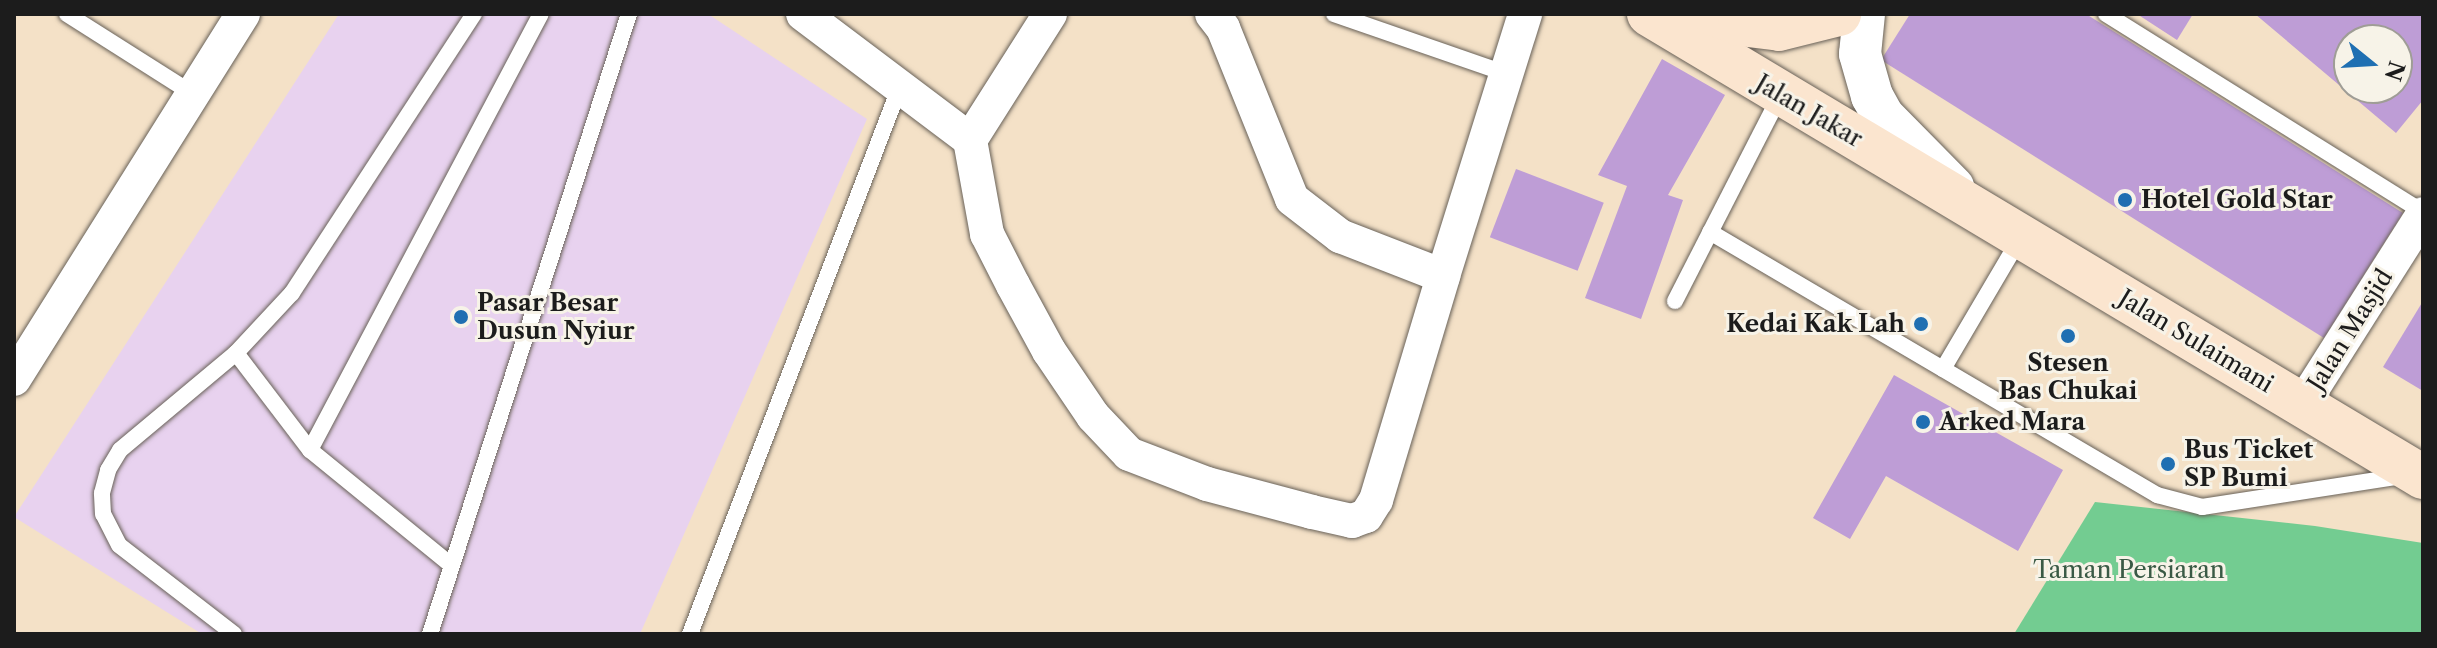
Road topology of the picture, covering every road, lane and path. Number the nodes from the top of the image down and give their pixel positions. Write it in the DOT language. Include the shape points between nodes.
graph roads {
  1 [pos="67,14"];
  2 [pos="243,14"];
  3 [pos="474,14"];
  4 [pos="541,14"];
  5 [pos="803,14"];
  6 [pos="1050,14"];
  7 [pos="1212,14"];
  8 [pos="1334,14"];
  9 [pos="1525,14"];
  10 [pos="1649,14"];
  11 [pos="1714,14"];
  12 [pos="1839,14"];
  13 [pos="1864,14"];
  14 [pos="2106,14"];
  15 [pos="625,15"];
  16 [pos="1507,74"];
  17 [pos="899,89"];
  18 [pos="193,94"];
  19 [pos="1781,95"];
  20 [pos="970,140"];
  21 [pos="1971,204"];
  22 [pos="2423,213"];
  23 [pos="1710,232"];
  24 [pos="2022,235"];
  25 [pos="1443,276"];
  26 [pos="1675,301"];
  27 [pos="236,353"];
  28 [pos="1943,369"];
  29 [pos="14,379"];
  30 [pos="2302,405"];
  31 [pos="310,450"];
  32 [pos="2419,475"];
  33 [pos="450,564"];
  34 [pos="234,634"];
  35 [pos="430,634"];
  36 [pos="690,634"];
  1 -- 18 [label="lane"];
  2 -- 18 [label="street"];
  3 -- 27 [label="lane" via="292,293"];
  4 -- 31 [label="lane"];
  5 -- 17 [label="street"];
  6 -- 20 [label="street"];
  7 -- 25 [label="street" via="1223,28 1292,199 1340,236"];
  8 -- 16 [label="lane"];
  9 -- 16 [label="street"];
  10 -- 19 [label="main road, Jalan Jakar"];
  11 -- 12 [label="main road" via="1779,29"];
  13 -- 21 [label="street" via="1860,54 1883,116"];
  14 -- 22 [label="lane"];
  15 -- 33 [label="lane"];
  16 -- 25 [label="street"];
  17 -- 20 [label="street"];
  17 -- 36 [label="lane"];
  18 -- 29 [label="street"];
  19 -- 21 [label="main road, Jalan Jakar"];
  19 -- 23 [label="lane"];
  20 -- 25 [label="street" via="987,234 1049,351 1093,416 1129,454 1207,484 1352,521 1366,516 1376,500"];
  21 -- 24 [label="main road, Jalan Sulaimani"];
  22 -- 30 [label="street, Jalan Masjid"];
  23 -- 26 [label="lane"];
  23 -- 28 [label="lane"];
  24 -- 28 [label="lane"];
  24 -- 30 [label="main road, Jalan Sulaimani"];
  27 -- 31 [label="lane"];
  27 -- 34 [label="lane" via="120,450 102,493 103,514 119,545"];
  28 -- 32 [label="lane" via="2157,495 2202,507"];
  30 -- 32 [label="main road, Jalan Sulaimani"];
  31 -- 33 [label="lane"];
  33 -- 35 [label="lane"];
}
